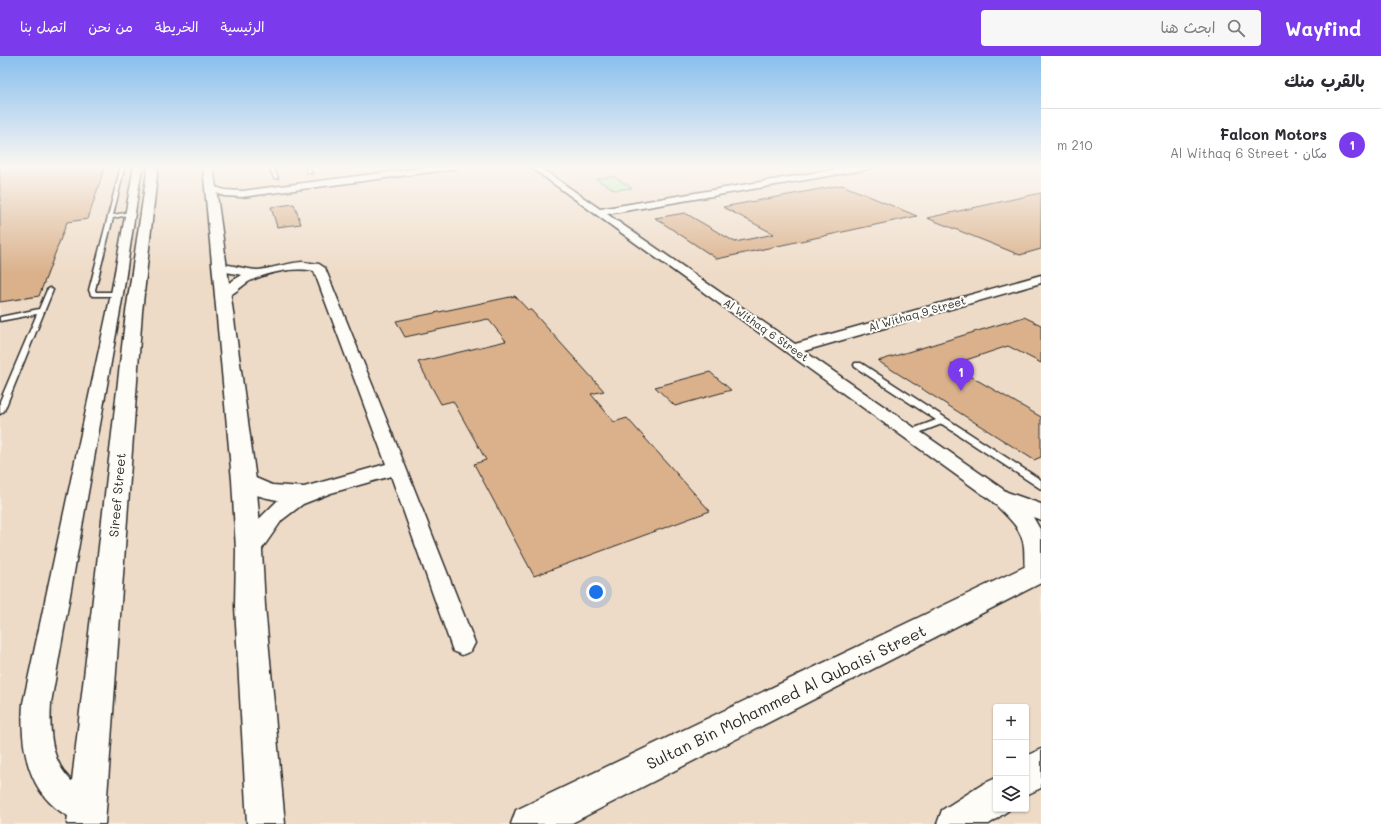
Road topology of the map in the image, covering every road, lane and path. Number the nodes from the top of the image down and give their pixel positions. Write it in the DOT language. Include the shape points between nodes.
graph roads {
  1 [pos="117,202"];
  2 [pos="131,202"];
  3 [pos="135,202"];
  4 [pos="212,202"];
  5 [pos="585,202"];
  6 [pos="659,202"];
  7 [pos="600,212"];
  8 [pos="130,214"];
  9 [pos="110,217"];
  10 [pos="219,267"];
  11 [pos="262,273"];
  12 [pos="1041,279"];
  13 [pos="50,290"];
  14 [pos="117,294"];
  15 [pos="222,295"];
  16 [pos="41,311"];
  17 [pos="0,320"];
  18 [pos="794,349"];
  19 [pos="858,365"];
  20 [pos="0,411"];
  21 [pos="943,421"];
  22 [pos="910,433"];
  23 [pos="397,468"];
  24 [pos="244,480"];
  25 [pos="1041,485"];
  26 [pos="306,494"];
  27 [pos="998,496"];
  28 [pos="1041,512"];
  29 [pos="249,550"];
  30 [pos="1039,571"];
  31 [pos="462,643"];
  32 [pos="1041,767"];
  33 [pos="1028,776"];
  34 [pos="993,799"];
  35 [pos="87,817"];
  36 [pos="266,824"];
  37 [pos="530,824"];
  38 [pos="956,824"];
  1 -- 9 [label="lane"];
  2 -- 8 [label="street"];
  3 -- 35 [label="street, Sireef Street" via="134,312"];
  4 -- 10 [label="street"];
  5 -- 7 [label="street, Al Withaq 6 Street"];
  6 -- 7 [label="street"];
  7 -- 18 [label="street, Al Withaq 6 Street"];
  8 -- 9 [label="lane"];
  8 -- 14 [label="street"];
  9 -- 14 [label="lane" via="92,290 93,294 99,295"];
  10 -- 11 [label="street"];
  10 -- 15 [label="street"];
  11 -- 15 [label="street" via="244,279"];
  11 -- 23 [label="street" via="298,266 310,265 318,268"];
  12 -- 18 [label="street, Al Withaq 9 Street"];
  13 -- 16 [label="lane"];
  14 -- 35 [label="street" via="37,703 35,729 38,754 49,777 65,797"];
  15 -- 24 [label="street"];
  16 -- 17 [label="lane"];
  16 -- 20 [label="lane"];
  18 -- 22 [label="street, Al Withaq 6 Street"];
  19 -- 21 [label="lane"];
  21 -- 22 [label="lane"];
  21 -- 25 [label="lane"];
  22 -- 27 [label="street, Al Withaq 6 Street"];
  23 -- 26 [label="street"];
  23 -- 31 [label="street"];
  24 -- 26 [label="street" via="258,489 288,495"];
  24 -- 29 [label="street"];
  26 -- 29 [label="street" via="286,504 270,519"];
  27 -- 28 [label="street, Al Withaq 6 Street"];
  27 -- 30 [label="street, Al Withaq 6 Street" via="1031,528 1037,547"];
  29 -- 36 [label="street"];
  30 -- 37 [label="street, Sultan Bin Mohammed Al Qubaisi Street"];
  32 -- 33 [label="street"];
  34 -- 38 [label="street"];
}
